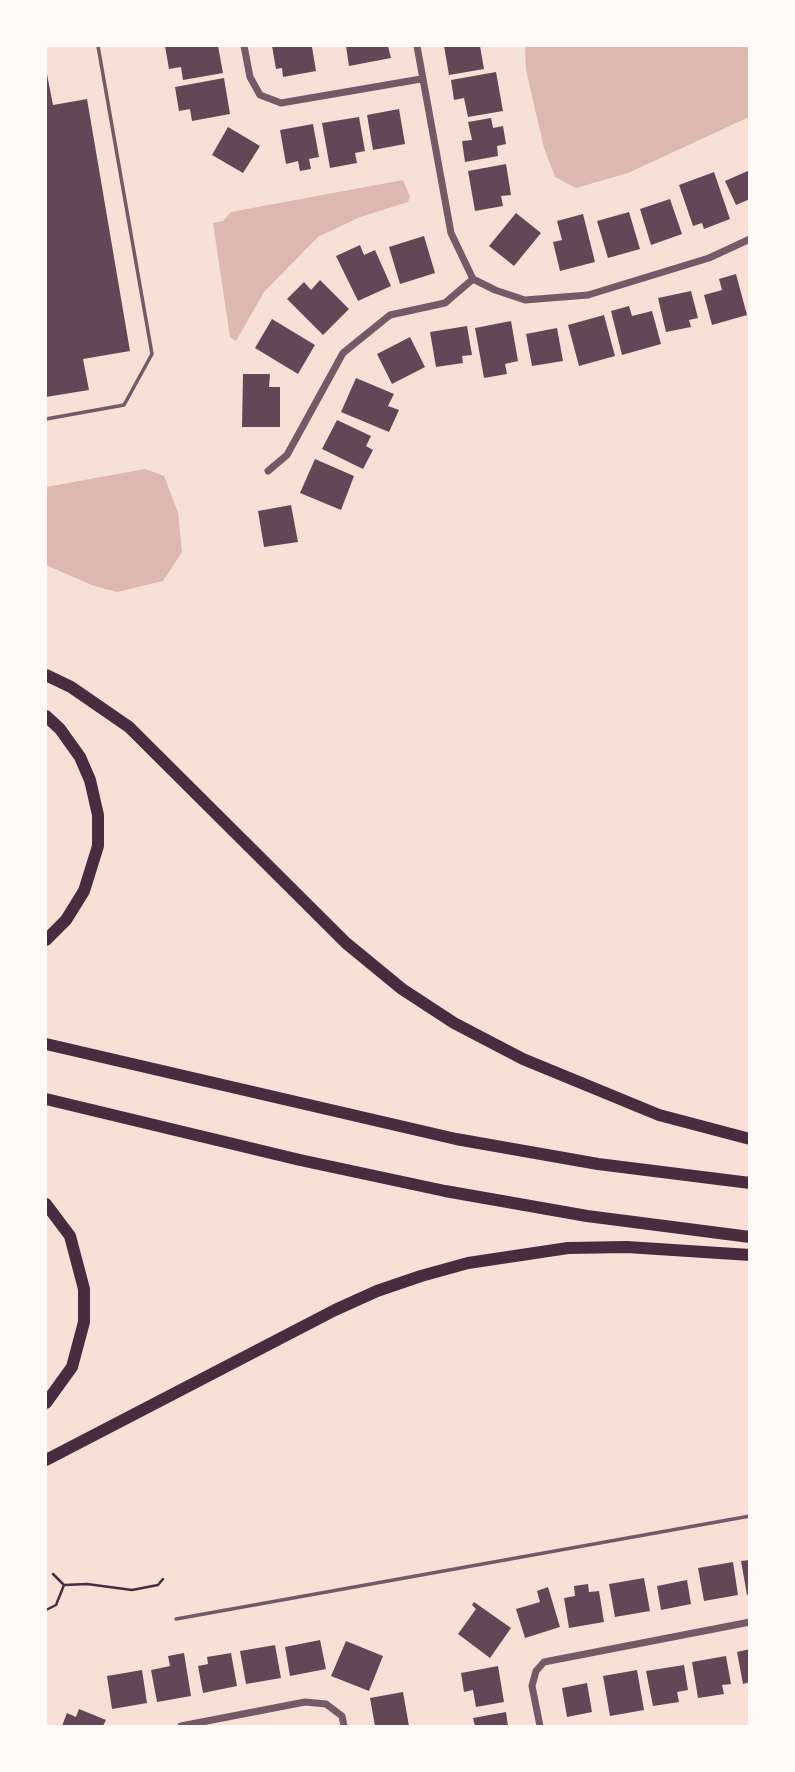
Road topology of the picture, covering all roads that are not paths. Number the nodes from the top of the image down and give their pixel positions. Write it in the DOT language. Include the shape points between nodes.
graph roads {
  1 [pos="98,46"];
  2 [pos="244,46"];
  3 [pos="417,46"];
  4 [pos="421,79"];
  5 [pos="750,239"];
  6 [pos="473,279"];
  7 [pos="46,419"];
  8 [pos="268,471"];
  9 [pos="46,675"];
  10 [pos="46,716"];
  11 [pos="46,940"];
  12 [pos="46,1044"];
  13 [pos="46,1099"];
  14 [pos="750,1139"];
  15 [pos="750,1183"];
  16 [pos="46,1204"];
  17 [pos="750,1237"];
  18 [pos="750,1255"];
  19 [pos="46,1403"];
  20 [pos="46,1460"];
  21 [pos="750,1516"];
  22 [pos="176,1619"];
  23 [pos="750,1622"];
  24 [pos="181,1727"];
  25 [pos="344,1727"];
  26 [pos="540,1727"];
  1 -- 7 [label="lane" via="152,354 124,405"];
  2 -- 4 [label="street" via="250,77 260,95 281,103"];
  3 -- 4 [label="street"];
  4 -- 6 [label="street" via="451,233"];
  5 -- 6 [label="street" via="709,257 589,295 525,300"];
  6 -- 8 [label="street" via="445,303 390,315 342,352 287,455"];
  9 -- 14 [label="highway" via="129,727 346,943 402,989 523,1059 659,1115"];
  10 -- 11 [label="highway" via="80,757 90,780 98,846 84,891 66,920"];
  12 -- 15 [label="highway" via="456,1139 645,1171"];
  13 -- 17 [label="highway" via="445,1191 587,1216"];
  16 -- 19 [label="highway" via="70,1236 84,1289 84,1322 72,1367"];
  18 -- 20 [label="highway" via="568,1248 445,1269 335,1310"];
  21 -- 22 [label="lane"];
  23 -- 26 [label="street" via="544,1662 532,1686"];
  24 -- 25 [label="street" via="305,1702 326,1704 342,1716"];
}
